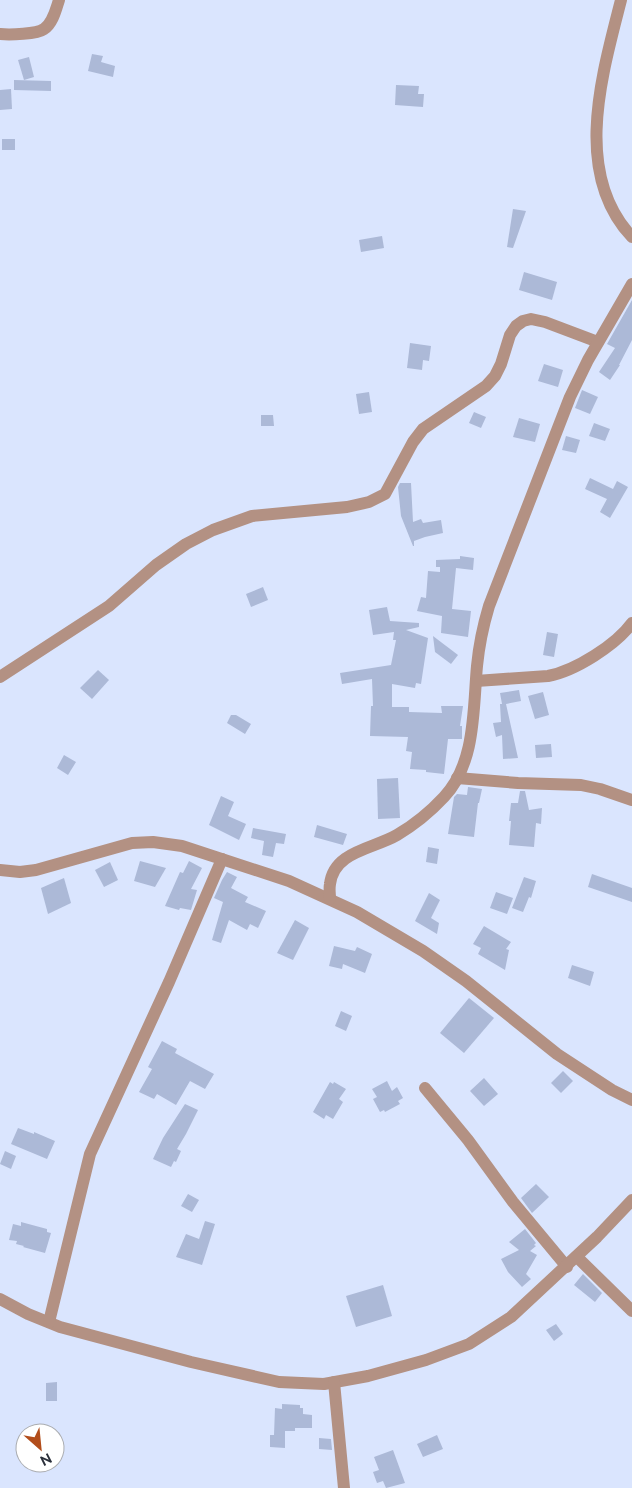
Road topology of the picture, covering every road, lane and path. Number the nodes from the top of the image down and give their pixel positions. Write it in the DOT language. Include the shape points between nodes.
graph roads {
  1 [pos="59,0"];
  2 [pos="621,0"];
  3 [pos="0,34"];
  4 [pos="632,237"];
  5 [pos="632,284"];
  6 [pos="598,342"];
  7 [pos="632,623"];
  8 [pos="0,677"];
  9 [pos="476,681"];
  10 [pos="457,778"];
  11 [pos="632,800"];
  12 [pos="222,859"];
  13 [pos="0,870"];
  14 [pos="330,899"];
  15 [pos="425,1088"];
  16 [pos="632,1100"];
  17 [pos="632,1200"];
  18 [pos="577,1257"];
  19 [pos="567,1266"];
  20 [pos="0,1299"];
  21 [pos="632,1311"];
  22 [pos="49,1322"];
  23 [pos="334,1382"];
  24 [pos="344,1488"];
  1 -- 3 [label="street" via="44,30"];
  2 -- 4 [label="street" via="597,108 596,136 604,191 621,225"];
  5 -- 6 [label="street"];
  6 -- 8 [label="street" via="545,322 523,321 510,336 495,376 486,386 423,429 385,494 347,507 252,516 213,530 186,544 109,606"];
  6 -- 9 [label="street" via="570,397 489,606 481,635"];
  7 -- 9 [label="street" via="609,646 570,670 548,676"];
  9 -- 10 [label="street" via="471,736"];
  10 -- 11 [label="street" via="581,785"];
  10 -- 14 [label="street" via="445,796 417,821 395,836 344,859 333,871"];
  12 -- 13 [label="street" via="182,846 132,843 36,870"];
  12 -- 14 [label="street" via="289,881"];
  12 -- 22 [label="street" via="90,1154"];
  14 -- 16 [label="street" via="423,951 557,1054"];
  15 -- 19 [label="street"];
  17 -- 18 [label="street"];
  18 -- 19 [label="street"];
  18 -- 21 [label="street"];
  19 -- 23 [label="street" via="512,1317 469,1344 426,1360"];
  20 -- 22 [label="street"];
  22 -- 23 [label="street" via="191,1362 278,1382"];
  23 -- 24 [label="street"];
}
